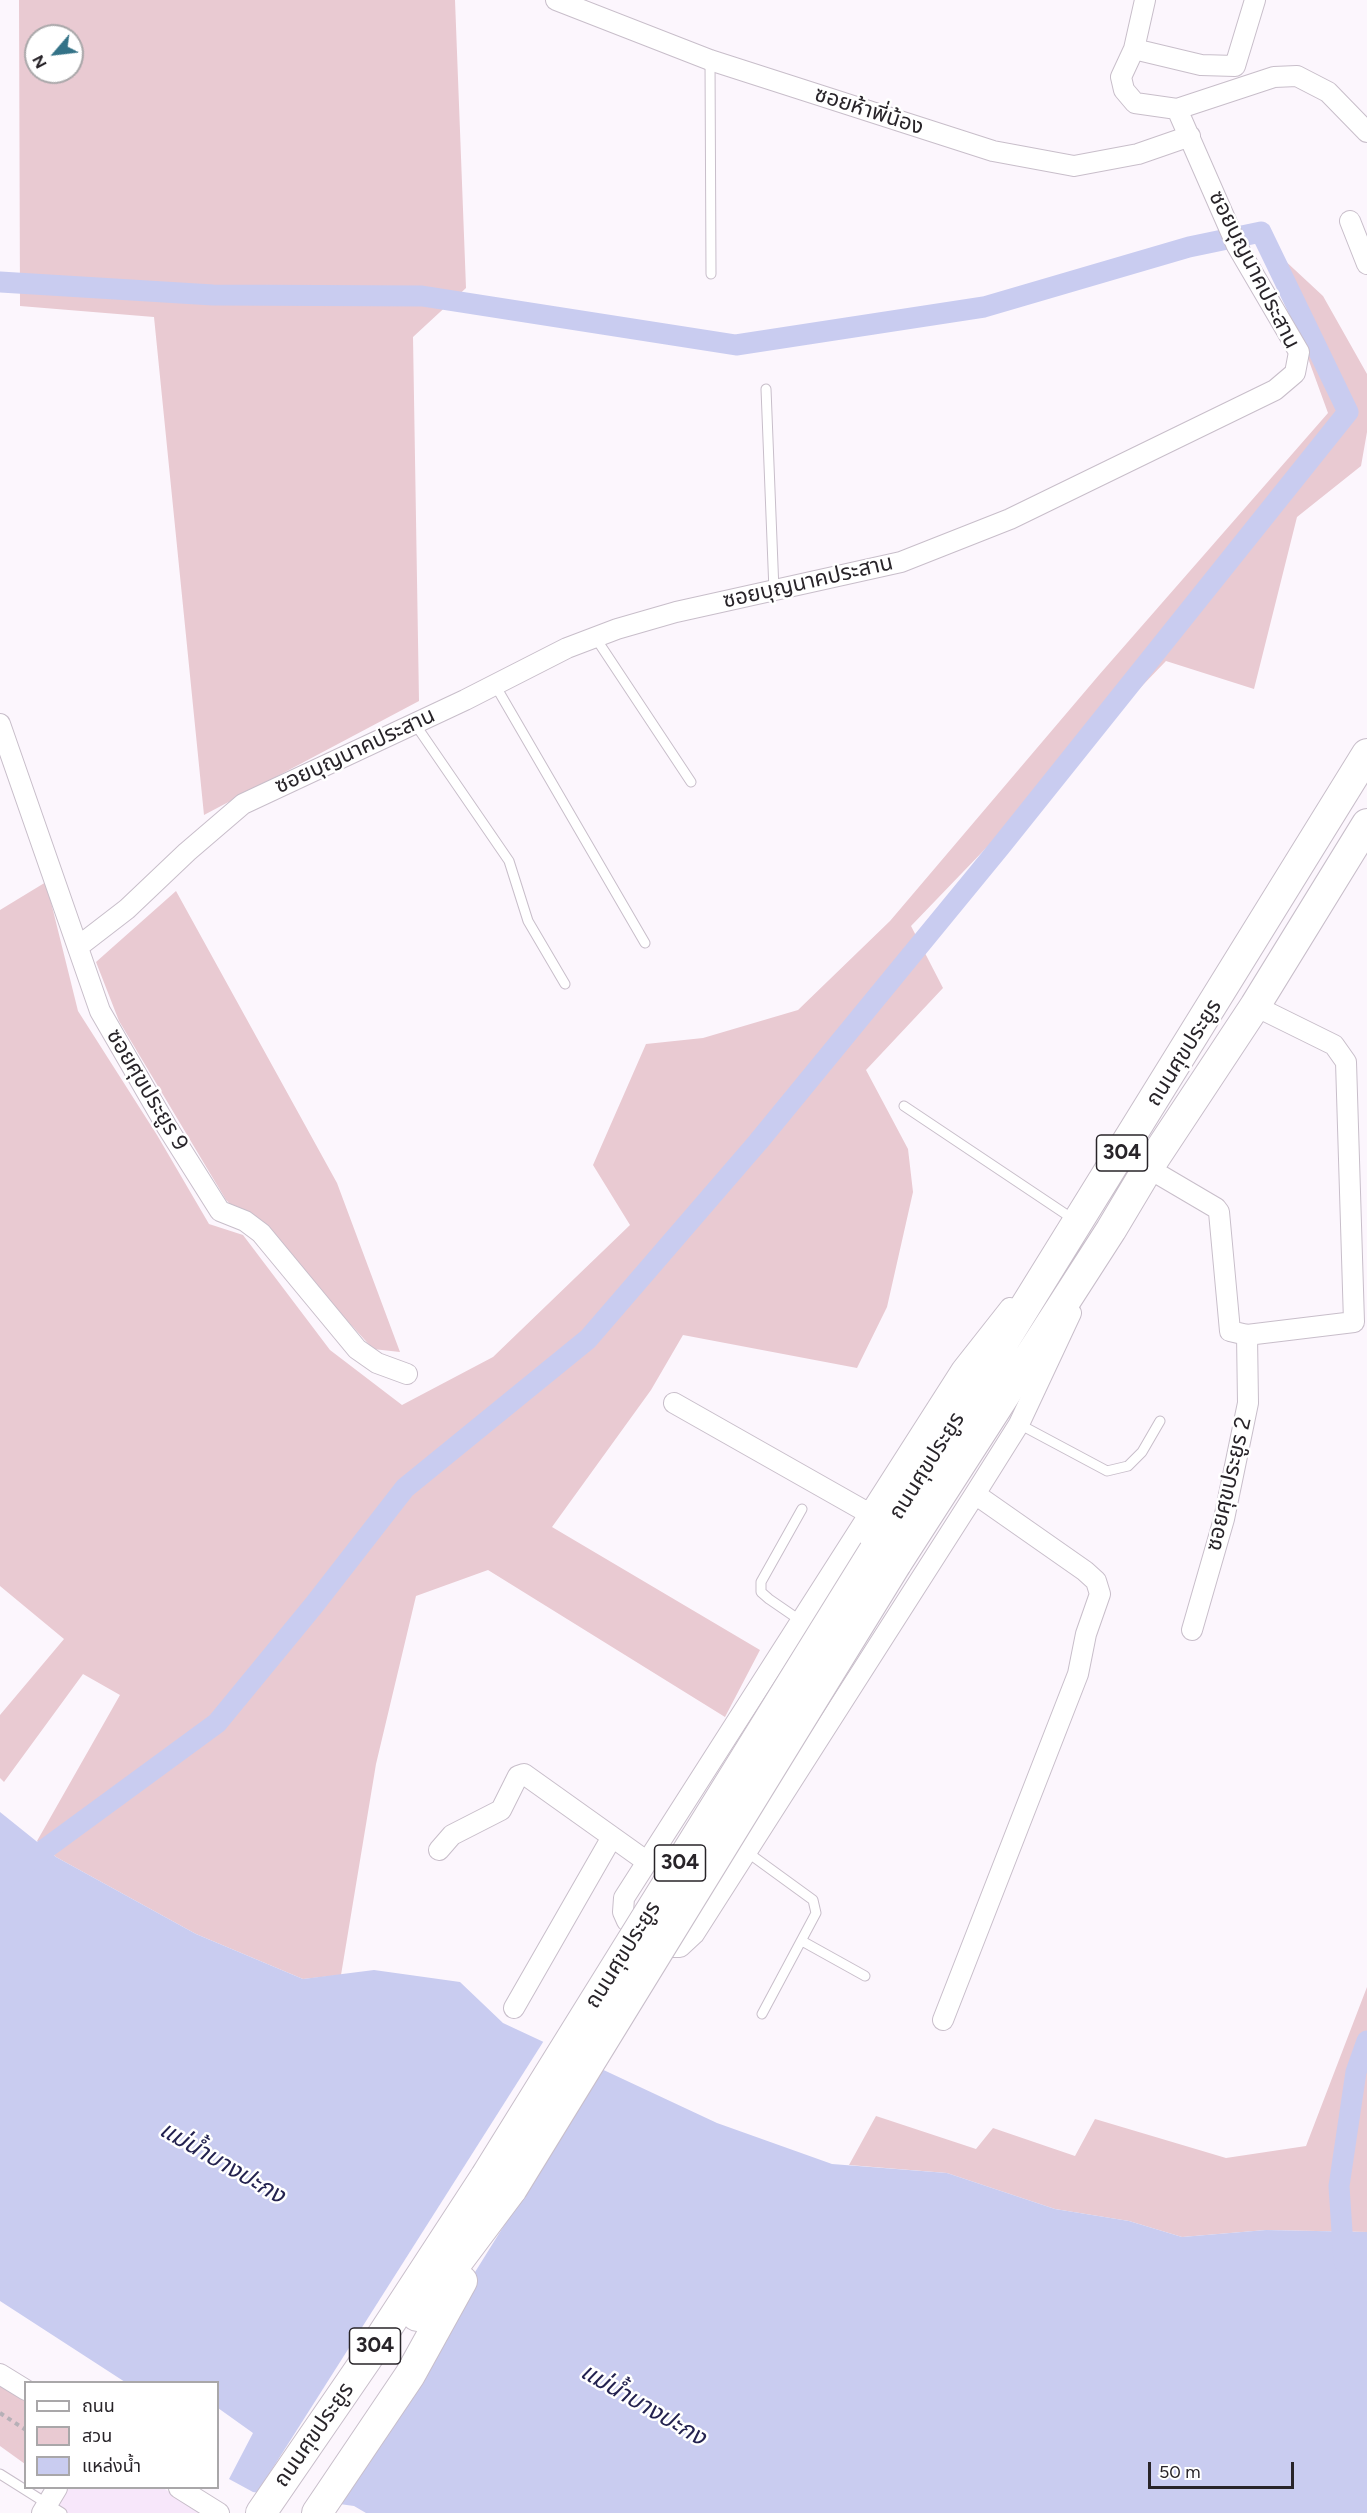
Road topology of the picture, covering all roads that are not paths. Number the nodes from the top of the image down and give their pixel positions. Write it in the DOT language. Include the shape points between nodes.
graph roads {
  1 [pos="556,0"];
  2 [pos="1145,0"];
  3 [pos="1255,0"];
  4 [pos="1134,49"];
  5 [pos="710,60"];
  6 [pos="1235,66"];
  7 [pos="1236,90"];
  8 [pos="1177,109"];
  9 [pos="1367,132"];
  10 [pos="1190,136"];
  11 [pos="1350,221"];
  12 [pos="1367,264"];
  13 [pos="711,274"];
  14 [pos="766,389"];
  15 [pos="774,591"];
  16 [pos="595,637"];
  17 [pos="495,685"];
  18 [pos="0,724"];
  19 [pos="415,724"];
  20 [pos="1367,754"];
  21 [pos="691,782"];
  22 [pos="1364,836"];
  23 [pos="645,943"];
  24 [pos="79,946"];
  25 [pos="565,984"];
  26 [pos="1255,1006"];
  27 [pos="903,1106"];
  28 [pos="1148,1168"];
  29 [pos="1081,1218"];
  30 [pos="1111,1230"];
  31 [pos="1247,1335"];
  32 [pos="407,1374"];
  33 [pos="674,1403"];
  34 [pos="1160,1421"];
  35 [pos="1019,1424"];
  36 [pos="975,1494"];
  37 [pos="802,1509"];
  38 [pos="870,1514"];
  39 [pos="885,1558"];
  40 [pos="801,1621"];
  41 [pos="1192,1630"];
  42 [pos="612,1837"];
  43 [pos="439,1850"];
  44 [pos="747,1852"];
  45 [pos="646,1861"];
  46 [pos="802,1941"];
  47 [pos="865,1976"];
  48 [pos="514,2008"];
  49 [pos="762,2014"];
  50 [pos="943,2020"];
  51 [pos="499,2183"];
  52 [pos="0,2374"];
  53 [pos="24,2390"];
  54 [pos="0,2474"];
  55 [pos="24,2488"];
  56 [pos="26,2489"];
  57 [pos="182,2489"];
  58 [pos="52,2504"];
  59 [pos="219,2513"];
  60 [pos="261,2513"];
  61 [pos="282,2513"];
  62 [pos="317,2513"];
  1 -- 5 [label="street, ซอยห้าพี่น้อง"];
  2 -- 4 [label="street"];
  3 -- 6 [label="street"];
  4 -- 6 [label="street" via="1201,65"];
  4 -- 8 [label="street" via="1121,77 1124,90 1134,103"];
  5 -- 10 [label="street, ซอยห้าพี่น้อง" via="993,151 1074,166 1138,154"];
  5 -- 13 [label="lane"];
  6 -- 7 [label="street"];
  7 -- 8 [label="street"];
  7 -- 9 [label="street" via="1274,77 1297,76 1328,92"];
  8 -- 10 [label="street, ซอยบุญนาคประสาน"];
  10 -- 15 [label="street, ซอยบุญนาคประสาน" via="1237,246 1299,352 1295,373 1275,390 1010,519 901,562"];
  11 -- 12 [label="street"];
  14 -- 15 [label="lane"];
  15 -- 16 [label="street, ซอยบุญนาคประสาน" via="676,612"];
  16 -- 17 [label="street, ซอยบุญนาคประสาน"];
  16 -- 21 [label="lane"];
  17 -- 19 [label="street, ซอยบุญนาคประสาน"];
  17 -- 23 [label="lane"];
  18 -- 24 [label="street, ซอยศุขประยูร 9"];
  19 -- 24 [label="street, ซอยบุญนาคประสาน" via="243,804 127,909"];
  19 -- 25 [label="lane" via="509,861 528,921"];
  20 -- 29 [label="main road, ถนนศุขประยูร / 304"];
  22 -- 26 [label="main road, ถนนศุขประยูร / 304"];
  24 -- 32 [label="street, ซอยศุขประยูร 9" via="100,1011 220,1211 245,1221 261,1233 357,1349 377,1363"];
  26 -- 28 [label="main road, ถนนศุขประยูร / 304"];
  26 -- 31 [label="street" via="1334,1045 1346,1062 1354,1322"];
  27 -- 29 [label="lane"];
  28 -- 30 [label="main road, ถนนศุขประยูร / 304"];
  28 -- 31 [label="street" via="1216,1208 1220,1216 1228,1325 1233,1333"];
  29 -- 38 [label="street" via="962,1369"];
  29 -- 39 [label="main road, ถนนศุขประยูร / 304"];
  30 -- 35 [label="street"];
  30 -- 39 [label="main road, ถนนศุขประยูร / 304"];
  31 -- 41 [label="street, ซอยศุขประยูร 2" via="1248,1403 1224,1519"];
  33 -- 38 [label="street"];
  34 -- 35 [label="lane" via="1142,1452 1128,1466 1107,1472"];
  35 -- 36 [label="street"];
  36 -- 44 [label="street"];
  36 -- 50 [label="street" via="1085,1571 1096,1581 1100,1594 1078,1674"];
  37 -- 40 [label="lane" via="761,1582 761,1592"];
  38 -- 40 [label="street"];
  39 -- 51 [label="main road, ถนนศุขประยูร / 304, bridge"];
  40 -- 45 [label="street"];
  42 -- 43 [label="street" via="524,1774 518,1776 501,1810 452,1835"];
  42 -- 45 [label="street"];
  42 -- 48 [label="street"];
  44 -- 45 [label="street" via="694,1934 680,1947 669,1947 627,1921 623,1912 624,1898"];
  44 -- 46 [label="lane" via="813,1900 816,1913"];
  46 -- 47 [label="lane"];
  46 -- 49 [label="lane"];
  51 -- 60 [label="main road, ถนนศุขประยูร / 304" via="366,2360"];
  51 -- 61 [label="main road, ถนนศุขประยูร / 304"];
  51 -- 62 [label="main road, ถนนศุขประยูร / 304" via="410,2375"];
  52 -- 53 [label="street"];
  54 -- 55 [label="lane"];
  56 -- 58 [label="lane"];
  57 -- 59 [label="street"];
}
